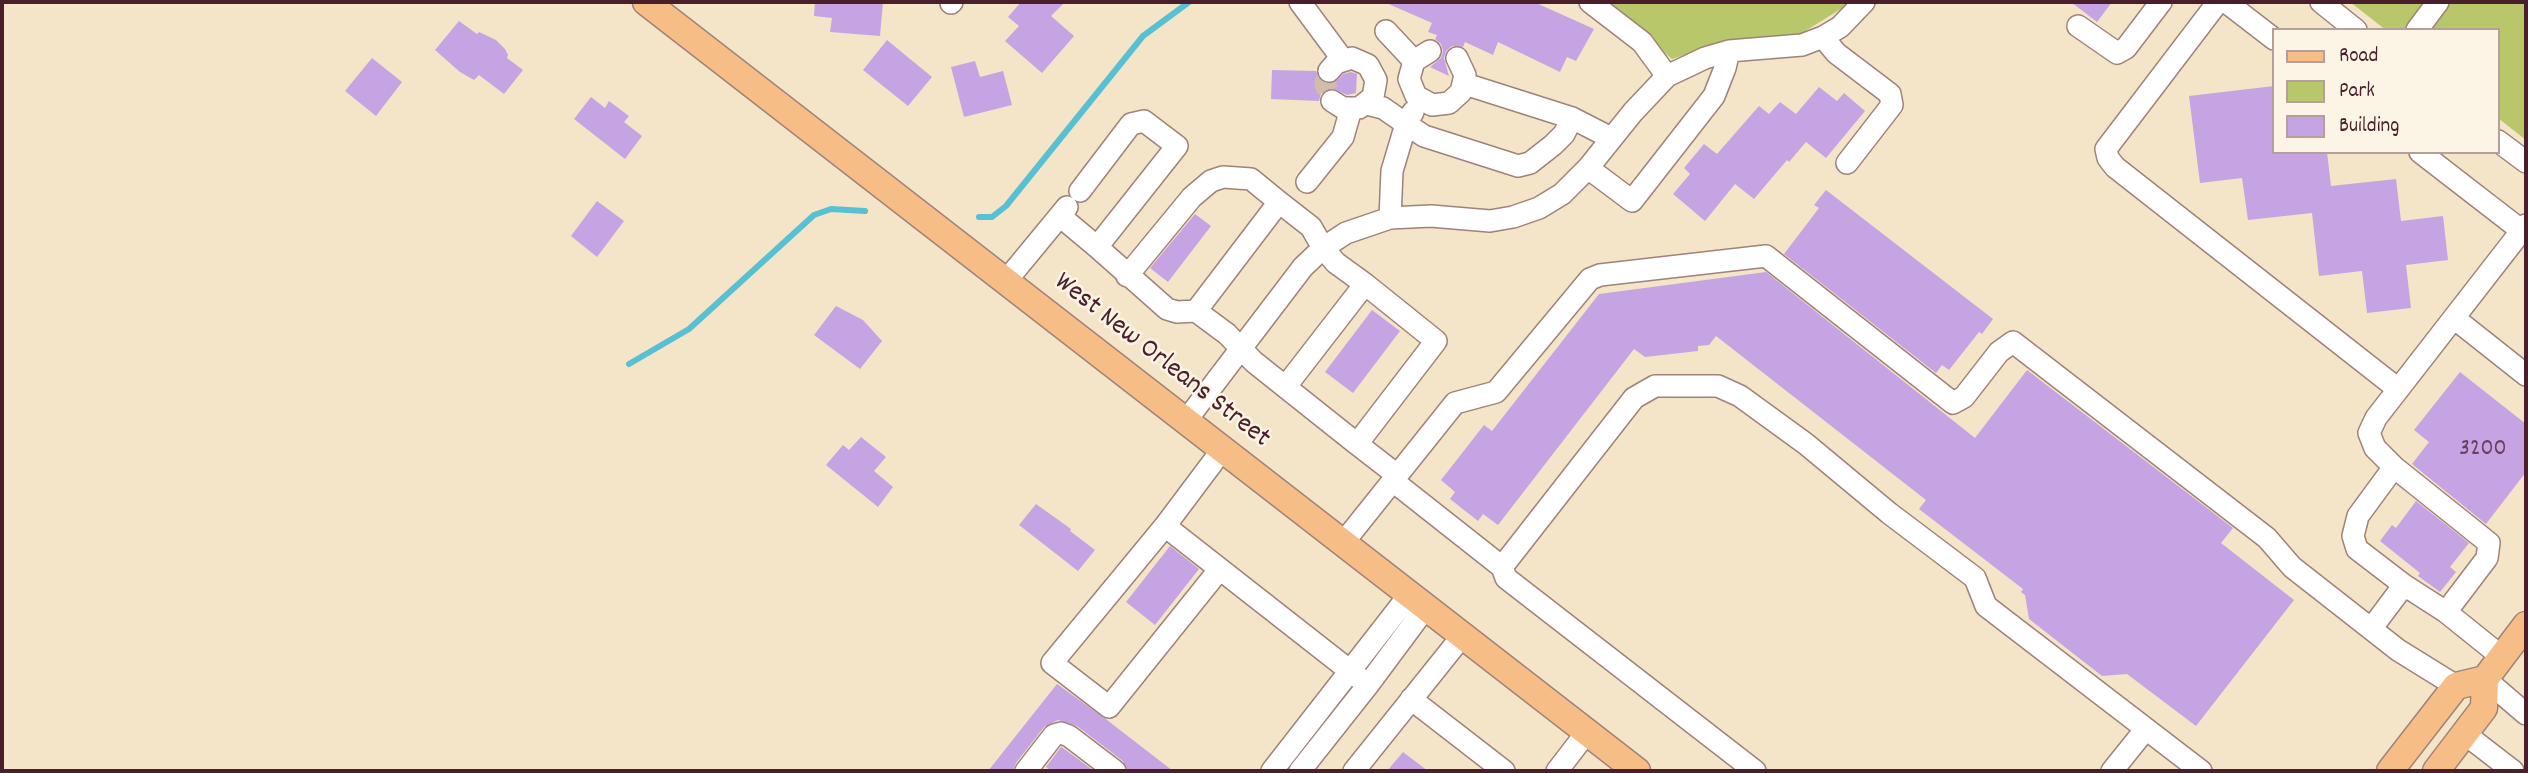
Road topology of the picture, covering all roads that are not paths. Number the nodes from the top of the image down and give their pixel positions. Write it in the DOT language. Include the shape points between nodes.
graph roads {
  1 [pos="646,2"];
  2 [pos="1300,2"];
  3 [pos="1590,2"];
  4 [pos="1864,2"];
  5 [pos="2161,2"];
  6 [pos="2218,2"];
  7 [pos="2226,2"];
  8 [pos="2320,2"];
  9 [pos="2438,2"];
  10 [pos="2078,26"];
  11 [pos="2353,28"];
  12 [pos="2418,28"];
  13 [pos="1386,31"];
  14 [pos="1823,37"];
  15 [pos="2272,37"];
  16 [pos="1729,51"];
  17 [pos="1457,58"];
  18 [pos="1667,76"];
  19 [pos="1465,84"];
  20 [pos="1424,102"];
  21 [pos="1350,105"];
  22 [pos="1572,118"];
  23 [pos="1406,124"];
  24 [pos="1611,138"];
  25 [pos="2500,142"];
  26 [pos="2423,154"];
  27 [pos="2526,162"];
  28 [pos="1847,163"];
  29 [pos="1588,168"];
  30 [pos="1307,182"];
  31 [pos="1279,202"];
  32 [pos="1069,204"];
  33 [pos="1390,218"];
  34 [pos="2525,230"];
  35 [pos="1097,247"];
  36 [pos="1323,248"];
  37 [pos="1128,276"];
  38 [pos="1006,281"];
  39 [pos="1365,284"];
  40 [pos="1196,311"];
  41 [pos="2454,318"];
  42 [pos="1240,348"];
  43 [pos="2526,375"];
  44 [pos="1286,386"];
  45 [pos="2398,389"];
  46 [pos="1185,422"];
  47 [pos="1357,444"];
  48 [pos="1222,450"];
  49 [pos="2395,467"];
  50 [pos="1395,478"];
  51 [pos="1164,526"];
  52 [pos="1343,543"];
  53 [pos="1502,567"];
  54 [pos="1219,570"];
  55 [pos="2404,585"];
  56 [pos="1418,601"];
  57 [pos="2446,612"];
  58 [pos="2526,625"];
  59 [pos="2371,629"];
  60 [pos="1463,635"];
  61 [pos="2502,657"];
  62 [pos="1350,671"];
  63 [pos="2485,679"];
  64 [pos="1368,685"];
  65 [pos="2456,686"];
  66 [pos="1411,699"];
  67 [pos="2526,714"];
  68 [pos="2145,730"];
  69 [pos="1587,732"];
  70 [pos="2465,734"];
  71 [pos="1026,771"];
  72 [pos="1115,771"];
  73 [pos="1272,771"];
  74 [pos="1300,771"];
  75 [pos="1354,771"];
  76 [pos="1504,771"];
  77 [pos="1557,771"];
  78 [pos="1637,771"];
  79 [pos="1755,771"];
  80 [pos="2112,771"];
  81 [pos="2201,771"];
  82 [pos="2390,771"];
  83 [pos="2436,771"];
  84 [pos="2513,771"];
  1 -- 38 [label="main road, West New Orleans Street"];
  2 -- 21 [label="street" via="1336,65 1360,60 1373,72 1376,89"];
  3 -- 18 [label="street" via="1642,42"];
  4 -- 14 [label="street"];
  5 -- 10 [label="street" via="2126,48 2117,53"];
  6 -- 45 [label="street" via="2106,149 2108,158"];
  7 -- 15 [label="street"];
  8 -- 11 [label="street"];
  9 -- 12 [label="street"];
  13 -- 20 [label="street" via="1422,56 1409,79"];
  14 -- 16 [label="street" via="1802,45"];
  14 -- 28 [label="street" via="1836,53 1890,94 1892,105"];
  16 -- 18 [label="street"];
  16 -- 29 [label="street" via="1714,96 1632,201"];
  17 -- 19 [label="street"];
  18 -- 24 [label="street"];
  19 -- 20 [label="street" via="1449,103"];
  19 -- 22 [label="street"];
  20 -- 23 [label="street"];
  21 -- 23 [label="street" via="1382,108"];
  21 -- 30 [label="street" via="1343,137"];
  22 -- 23 [label="street" via="1553,145 1530,163 1518,166 1424,136"];
  22 -- 24 [label="street"];
  23 -- 33 [label="street" via="1392,170"];
  24 -- 29 [label="street"];
  25 -- 27 [label="street"];
  26 -- 34 [label="street"];
  29 -- 33 [label="street" via="1562,194 1513,217 1490,222 1430,216"];
  31 -- 36 [label="street" via="1311,226"];
  31 -- 37 [label="street" via="1251,179 1211,181"];
  31 -- 40 [label="street"];
  32 -- 35 [label="street"];
  32 -- 35 [label="street" via="1131,124 1144,121 1177,146"];
  32 -- 38 [label="street"];
  33 -- 36 [label="street" via="1346,233"];
  34 -- 41 [label="street"];
  35 -- 37 [label="street"];
  36 -- 39 [label="street" via="1336,264"];
  36 -- 42 [label="street"];
  37 -- 40 [label="street" via="1167,309"];
  38 -- 46 [label="main road, West New Orleans Street"];
  39 -- 44 [label="street"];
  39 -- 47 [label="street" via="1436,341"];
  40 -- 42 [label="street"];
  41 -- 43 [label="street"];
  41 -- 45 [label="street"];
  42 -- 44 [label="street"];
  42 -- 46 [label="street"];
  44 -- 47 [label="street"];
  45 -- 49 [label="street" via="2369,433 2375,448"];
  46 -- 48 [label="main road, West New Orleans Street"];
  47 -- 50 [label="street"];
  48 -- 51 [label="street"];
  48 -- 52 [label="main road, West New Orleans Street"];
  49 -- 55 [label="street" via="2358,516 2353,537 2357,549"];
  49 -- 57 [label="street" via="2489,543 2487,558"];
  50 -- 52 [label="street"];
  50 -- 53 [label="street"];
  50 -- 59 [label="street" via="1455,403 1496,392 1590,279 1766,256 1953,402 1964,397 1999,352 2013,342 2267,538 2292,567"];
  51 -- 54 [label="street"];
  51 -- 54 [label="street" via="1052,663 1109,707"];
  52 -- 56 [label="main road, West New Orleans Street"];
  53 -- 68 [label="street" via="1634,398 1655,386 1718,386 1740,396 1806,444 1975,578 1986,606"];
  53 -- 79 [label="street" via="1506,578"];
  54 -- 62 [label="street"];
  55 -- 57 [label="street"];
  55 -- 59 [label="street"];
  56 -- 60 [label="main road, West New Orleans Street"];
  56 -- 62 [label="street"];
  56 -- 64 [label="street"];
  57 -- 61 [label="street"];
  58 -- 61 [label="main road"];
  59 -- 65 [label="street"];
  60 -- 66 [label="street"];
  60 -- 69 [label="main road, West New Orleans Street"];
  61 -- 63 [label="main road"];
  62 -- 64 [label="street"];
  62 -- 73 [label="street"];
  63 -- 65 [label="main road"];
  63 -- 67 [label="street"];
  63 -- 70 [label="main road" via="2484,708"];
  64 -- 74 [label="street"];
  65 -- 82 [label="main road"];
  66 -- 75 [label="street"];
  66 -- 76 [label="street"];
  68 -- 80 [label="street"];
  68 -- 81 [label="street"];
  69 -- 77 [label="street"];
  69 -- 78 [label="main road, West New Orleans Street"];
  70 -- 83 [label="main road"];
  70 -- 84 [label="street"];
  71 -- 72 [label="street" via="1054,735 1061,733"];
}
